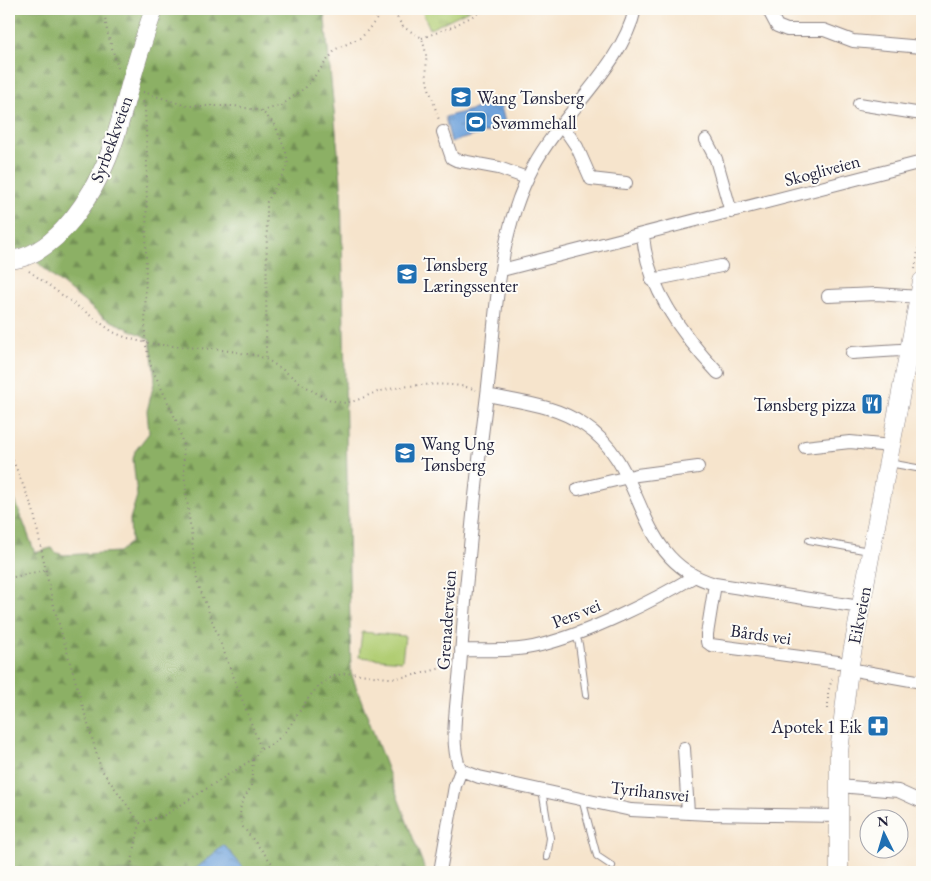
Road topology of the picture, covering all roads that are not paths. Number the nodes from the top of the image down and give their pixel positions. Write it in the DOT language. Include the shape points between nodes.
graph roads {
  1 [pos="154,9"];
  2 [pos="636,9"];
  3 [pos="768,9"];
  4 [pos="922,47"];
  5 [pos="860,104"];
  6 [pos="922,114"];
  7 [pos="562,125"];
  8 [pos="443,132"];
  9 [pos="706,140"];
  10 [pos="922,162"];
  11 [pos="527,178"];
  12 [pos="626,183"];
  13 [pos="731,212"];
  14 [pos="643,234"];
  15 [pos="13,260"];
  16 [pos="721,266"];
  17 [pos="502,270"];
  18 [pos="652,280"];
  19 [pos="921,289"];
  20 [pos="828,296"];
  21 [pos="852,352"];
  22 [pos="909,352"];
  23 [pos="718,373"];
  24 [pos="487,395"];
  25 [pos="891,446"];
  26 [pos="805,447"];
  27 [pos="888,463"];
  28 [pos="698,467"];
  29 [pos="922,469"];
  30 [pos="629,477"];
  31 [pos="578,489"];
  32 [pos="809,540"];
  33 [pos="871,552"];
  34 [pos="695,576"];
  35 [pos="715,584"];
  36 [pos="860,607"];
  37 [pos="575,633"];
  38 [pos="461,656"];
  39 [pos="843,666"];
  40 [pos="922,682"];
  41 [pos="586,695"];
  42 [pos="684,748"];
  43 [pos="461,770"];
  44 [pos="839,786"];
  45 [pos="542,790"];
  46 [pos="582,799"];
  47 [pos="920,801"];
  48 [pos="688,814"];
  49 [pos="840,816"];
  50 [pos="547,857"];
  51 [pos="440,866"];
  52 [pos="612,866"];
  53 [pos="839,872"];
  1 -- 15 [label="main road, Syrbekkveien" via="135,89 101,174 86,200 48,243"];
  2 -- 7 [label="street, Grenaderveien" via="622,41"];
  3 -- 4 [label="street" via="777,26 787,30 824,30 853,41"];
  5 -- 6 [label="street"];
  7 -- 11 [label="street, Grenaderveien"];
  7 -- 12 [label="street" via="591,179"];
  8 -- 11 [label="street" via="452,158 500,168"];
  9 -- 13 [label="street" via="716,159"];
  10 -- 13 [label="street, Skogliveien"];
  11 -- 17 [label="street, Grenaderveien" via="509,228"];
  13 -- 14 [label="street, Skogliveien"];
  14 -- 17 [label="street, Skogliveien"];
  14 -- 18 [label="street"];
  16 -- 18 [label="street"];
  17 -- 24 [label="street, Grenaderveien"];
  18 -- 23 [label="street" via="693,346"];
  19 -- 20 [label="street, Eikveien"];
  19 -- 22 [label="main road, Eikveien"];
  21 -- 22 [label="street"];
  22 -- 25 [label="main road, Eikveien"];
  24 -- 30 [label="street" via="552,409 585,425 610,448"];
  24 -- 38 [label="street, Grenaderveien" via="475,482"];
  25 -- 26 [label="street" via="850,442"];
  25 -- 27 [label="main road, Eikveien"];
  27 -- 29 [label="lane"];
  27 -- 33 [label="main road, Eikveien"];
  28 -- 30 [label="street"];
  30 -- 31 [label="street"];
  30 -- 34 [label="street" via="648,526 663,551"];
  32 -- 33 [label="lane"];
  33 -- 36 [label="main road, Eikveien"];
  34 -- 35 [label="street"];
  34 -- 37 [label="street, Pers vei"];
  35 -- 36 [label="street"];
  35 -- 39 [label="street, Bårds vei" via="707,634 711,645"];
  36 -- 39 [label="main road, Eikveien"];
  37 -- 38 [label="street, Pers vei" via="522,649"];
  37 -- 41 [label="lane"];
  38 -- 43 [label="street, Grenaderveien" via="455,756"];
  39 -- 40 [label="street"];
  39 -- 44 [label="main road, Eikveien"];
  42 -- 48 [label="street"];
  43 -- 45 [label="street, Tyrihansvei" via="473,776"];
  43 -- 51 [label="street"];
  44 -- 47 [label="street" via="898,791"];
  44 -- 49 [label="main road, Eikveien"];
  45 -- 46 [label="street, Tyrihansvei"];
  45 -- 50 [label="lane" via="550,838"];
  46 -- 48 [label="street, Tyrihansvei" via="631,810"];
  46 -- 52 [label="lane" via="597,856"];
  48 -- 49 [label="street, Tyrihansvei"];
  49 -- 53 [label="main road, Eikveien"];
}
